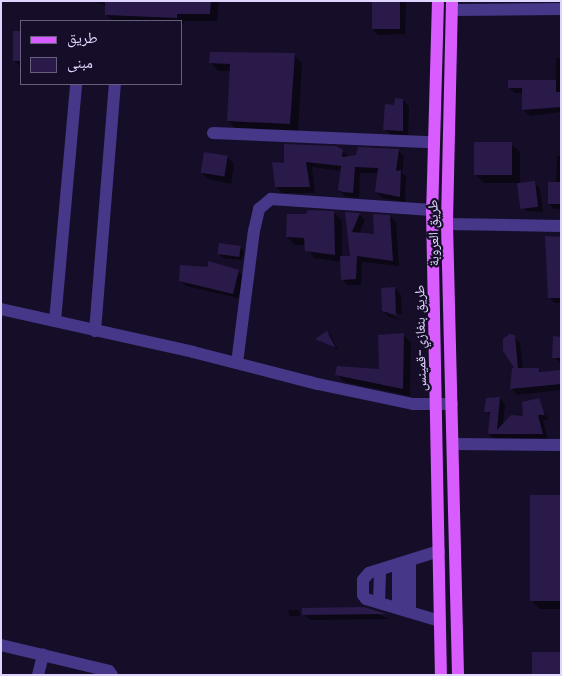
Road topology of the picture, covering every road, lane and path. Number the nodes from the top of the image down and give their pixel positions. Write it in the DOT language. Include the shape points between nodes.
graph roads {
  1 [pos="438,1"];
  2 [pos="452,6"];
  3 [pos="561,9"];
  4 [pos="76,85"];
  5 [pos="115,85"];
  6 [pos="213,133"];
  7 [pos="432,142"];
  8 [pos="432,210"];
  9 [pos="447,224"];
  10 [pos="561,226"];
  11 [pos="1,309"];
  12 [pos="55,321"];
  13 [pos="95,331"];
  14 [pos="237,363"];
  15 [pos="436,404"];
  16 [pos="452,404"];
  17 [pos="453,444"];
  18 [pos="561,445"];
  19 [pos="439,551"];
  20 [pos="404,563"];
  21 [pos="398,606"];
  22 [pos="410,610"];
  23 [pos="440,621"];
  24 [pos="1,645"];
  25 [pos="43,655"];
  26 [pos="38,675"];
  27 [pos="112,675"];
  28 [pos="441,675"];
  29 [pos="458,675"];
  1 -- 7 [label="main road, طريق بنغازي-قمينس"];
  2 -- 3 [label="street"];
  2 -- 9 [label="main road, طريق العروبة"];
  4 -- 12 [label="street"];
  5 -- 13 [label="street"];
  6 -- 7 [label="street"];
  7 -- 8 [label="main road, طريق بنغازي-قمينس"];
  8 -- 14 [label="street" via="271,199 259,209 254,231"];
  8 -- 15 [label="main road, طريق بنغازي-قمينس"];
  9 -- 10 [label="street"];
  9 -- 16 [label="main road, طريق العروبة"];
  11 -- 12 [label="street"];
  12 -- 13 [label="street"];
  13 -- 14 [label="street"];
  14 -- 15 [label="street" via="413,404"];
  15 -- 16 [label="street"];
  15 -- 19 [label="main road, طريق بنغازي-قمينس"];
  16 -- 17 [label="main road, طريق العروبة"];
  17 -- 18 [label="street"];
  17 -- 29 [label="main road, طريق العروبة"];
  19 -- 20 [label="street"];
  19 -- 23 [label="main road, طريق بنغازي-قمينس"];
  20 -- 21 [label="street"];
  20 -- 21 [label="street" via="380,570 379,602"];
  20 -- 22 [label="street"];
  21 -- 22 [label="street"];
  22 -- 23 [label="street"];
  23 -- 28 [label="main road, طريق بنغازي-قمينس"];
  24 -- 25 [label="street"];
  25 -- 26 [label="street"];
  25 -- 27 [label="street" via="109,671"];
}
